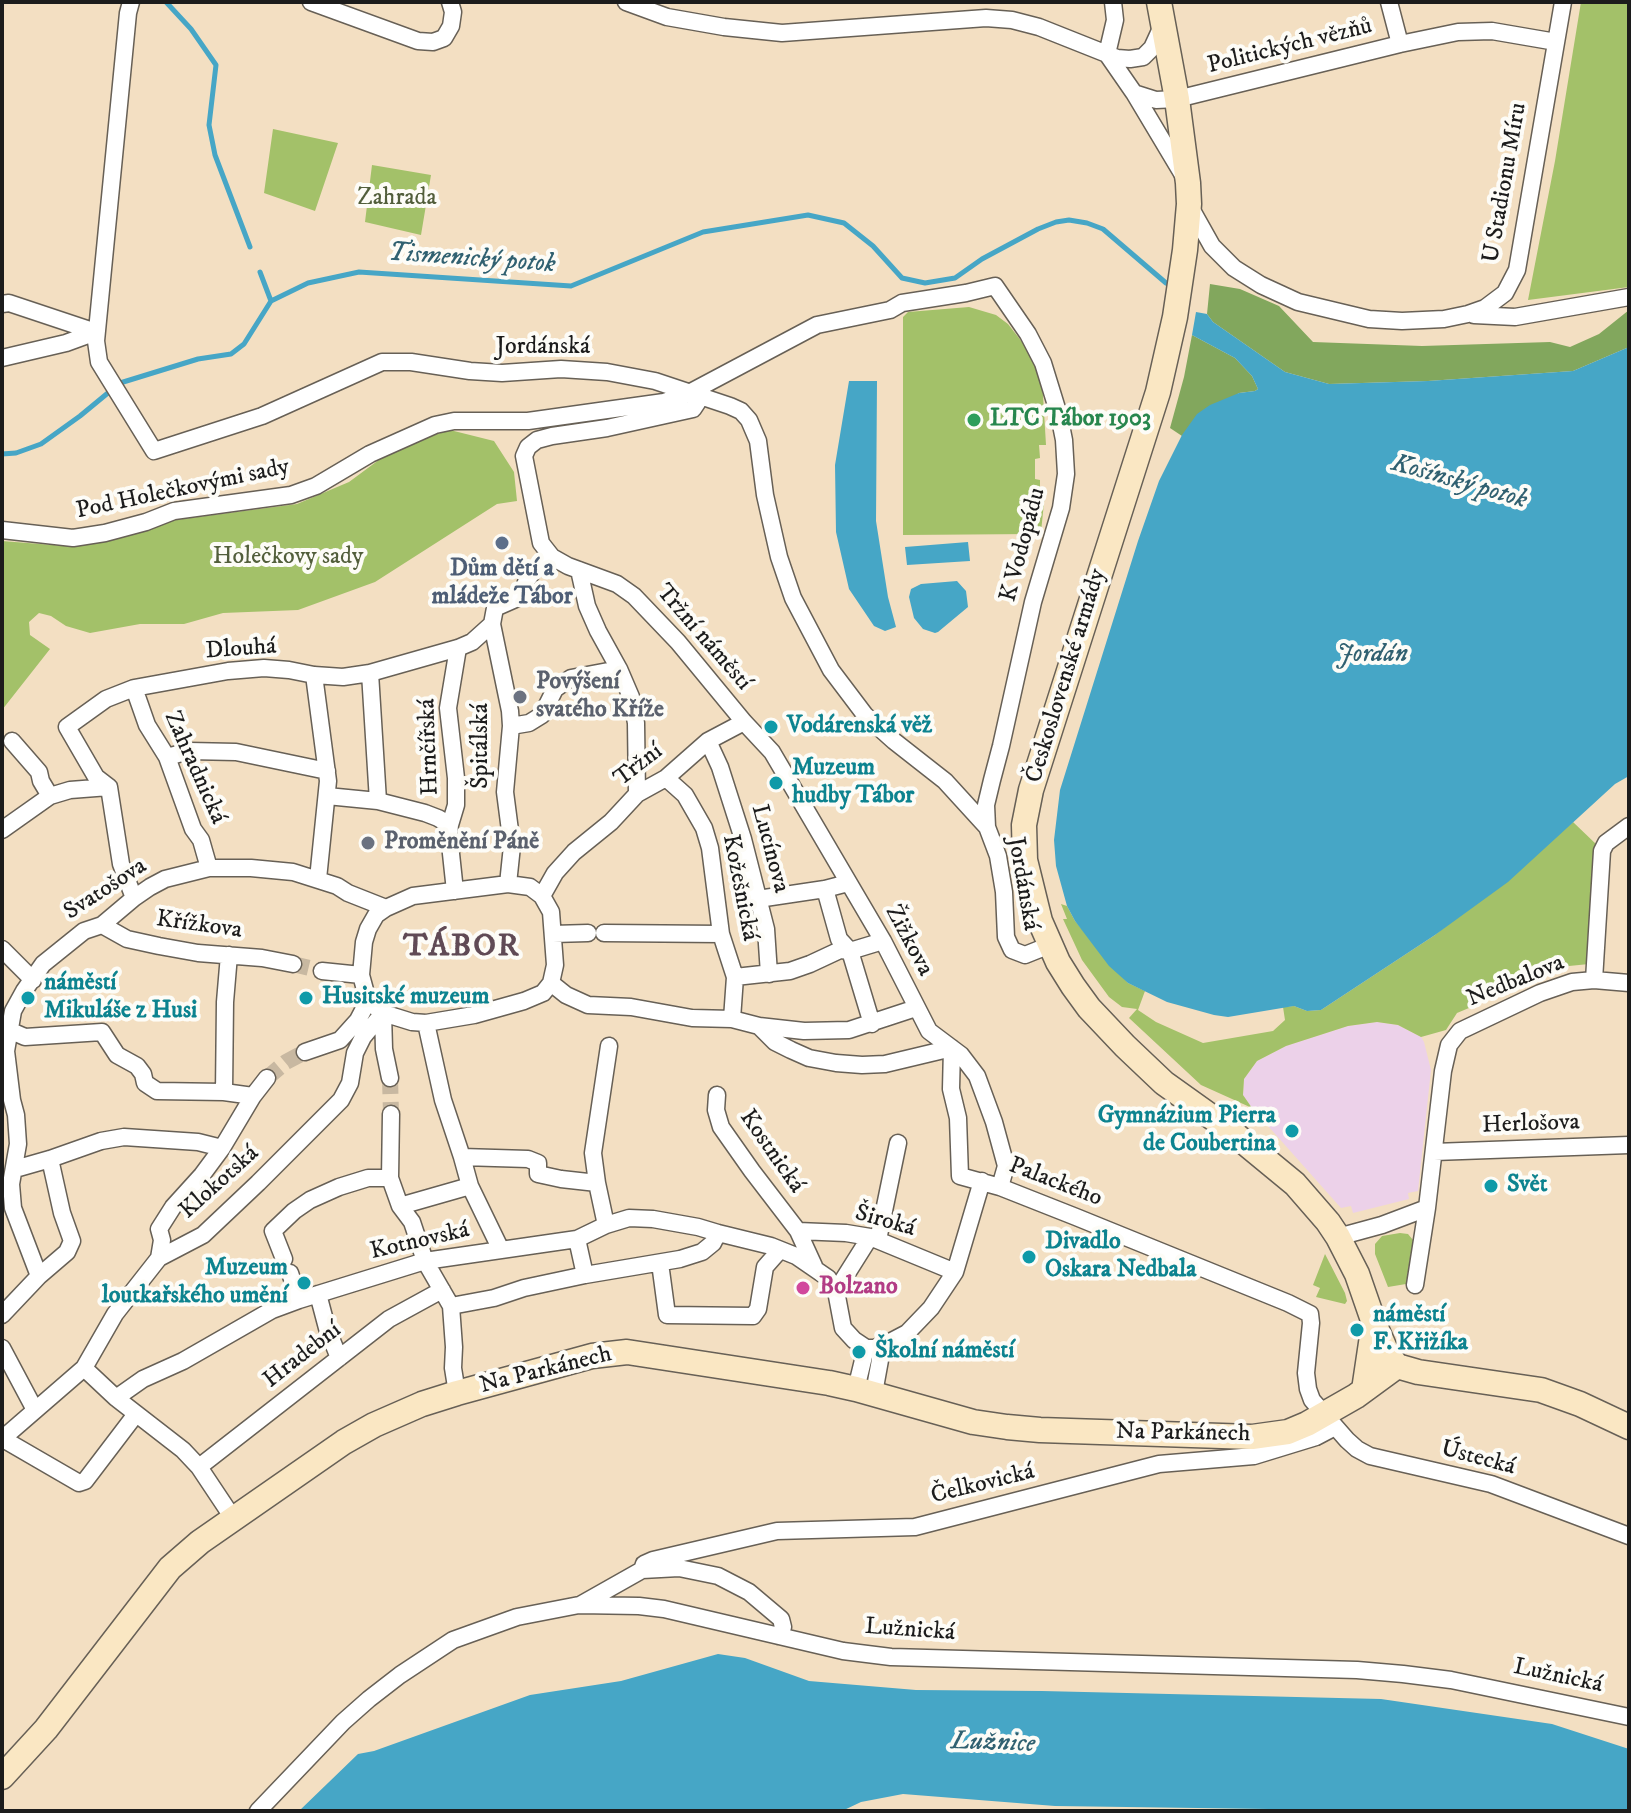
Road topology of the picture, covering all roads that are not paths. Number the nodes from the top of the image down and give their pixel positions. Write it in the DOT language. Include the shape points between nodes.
graph roads {
  1 [pos="131,2"];
  2 [pos="311,2"];
  3 [pos="450,2"];
  4 [pos="626,2"];
  5 [pos="1113,2"];
  6 [pos="1389,2"];
  7 [pos="1563,2"];
  8 [pos="1161,12"];
  9 [pos="1556,42"];
  10 [pos="1400,44"];
  11 [pos="1107,54"];
  12 [pos="1134,93"];
  13 [pos="1177,99"];
  14 [pos="1188,193"];
  15 [pos="1629,297"];
  16 [pos="2,304"];
  17 [pos="1468,314"];
  18 [pos="96,332"];
  19 [pos="2,358"];
  20 [pos="693,395"];
  21 [pos="2,530"];
  22 [pos="552,557"];
  23 [pos="579,570"];
  24 [pos="492,624"];
  25 [pos="458,648"];
  26 [pos="619,669"];
  27 [pos="370,673"];
  28 [pos="314,675"];
  29 [pos="134,688"];
  30 [pos="744,722"];
  31 [pos="511,726"];
  32 [pos="12,741"];
  33 [pos="708,741"];
  34 [pos="167,757"];
  35 [pos="327,771"];
  36 [pos="666,778"];
  37 [pos="109,787"];
  38 [pos="637,794"];
  39 [pos="50,796"];
  40 [pos="327,796"];
  41 [pos="378,801"];
  42 [pos="450,825"];
  43 [pos="1629,826"];
  44 [pos="987,827"];
  45 [pos="2,830"];
  46 [pos="209,868"];
  47 [pos="318,879"];
  48 [pos="848,883"];
  49 [pos="508,884"];
  50 [pos="825,889"];
  51 [pos="455,891"];
  52 [pos="542,896"];
  53 [pos="134,898"];
  54 [pos="758,899"];
  55 [pos="386,908"];
  56 [pos="102,925"];
  57 [pos="553,934"];
  58 [pos="721,934"];
  59 [pos="883,941"];
  60 [pos="1050,945"];
  61 [pos="2,949"];
  62 [pos="850,951"];
  63 [pos="229,955"];
  64 [pos="293,964"];
  65 [pos="322,971"];
  66 [pos="769,974"];
  67 [pos="361,975"];
  68 [pos="735,977"];
  69 [pos="33,980"];
  70 [pos="1594,980"];
  71 [pos="551,983"];
  72 [pos="1629,983"];
  73 [pos="368,1001"];
  74 [pos="916,1008"];
  75 [pos="383,1013"];
  76 [pos="732,1019"];
  77 [pos="426,1023"];
  78 [pos="872,1024"];
  79 [pos="759,1026"];
  80 [pos="9,1030"];
  81 [pos="609,1046"];
  82 [pos="952,1048"];
  83 [pos="4,1049"];
  84 [pos="305,1052"];
  85 [pos="267,1078"];
  86 [pos="390,1078"];
  87 [pos="224,1092"];
  88 [pos="717,1095"];
  89 [pos="253,1096"];
  90 [pos="8,1097"];
  91 [pos="391,1114"];
  92 [pos="898,1143"];
  93 [pos="1629,1145"];
  94 [pos="222,1148"];
  95 [pos="1434,1152"];
  96 [pos="462,1157"];
  97 [pos="50,1159"];
  98 [pos="15,1169"];
  99 [pos="390,1178"];
  100 [pos="982,1181"];
  101 [pos="597,1183"];
  102 [pos="470,1186"];
  103 [pos="1000,1187"];
  104 [pos="400,1206"];
  105 [pos="1427,1208"];
  106 [pos="8,1212"];
  107 [pos="606,1225"];
  108 [pos="798,1231"];
  109 [pos="718,1233"];
  110 [pos="1338,1237"];
  111 [pos="577,1239"];
  112 [pos="874,1239"];
  113 [pos="501,1250"];
  114 [pos="780,1250"];
  115 [pos="159,1258"];
  116 [pos="425,1261"];
  117 [pos="660,1263"];
  118 [pos="814,1268"];
  119 [pos="955,1272"];
  120 [pos="585,1275"];
  121 [pos="39,1276"];
  122 [pos="1415,1285"];
  123 [pos="442,1290"];
  124 [pos="836,1291"];
  125 [pos="318,1294"];
  126 [pos="299,1300"];
  127 [pos="451,1306"];
  128 [pos="2,1315"];
  129 [pos="1374,1323"];
  130 [pos="2,1348"];
  131 [pos="870,1348"];
  132 [pos="339,1358"];
  133 [pos="1397,1366"];
  134 [pos="84,1368"];
  135 [pos="1364,1390"];
  136 [pos="865,1391"];
  137 [pos="457,1393"];
  138 [pos="116,1398"];
  139 [pos="35,1410"];
  140 [pos="136,1414"];
  141 [pos="1330,1421"];
  142 [pos="1629,1427"];
  143 [pos="2,1439"];
  144 [pos="199,1467"];
  145 [pos="233,1518"];
  146 [pos="1629,1536"];
  147 [pos="642,1570"];
  148 [pos="579,1605"];
  149 [pos="779,1636"];
  150 [pos="1629,1717"];
  151 [pos="2,1777"];
  152 [pos="258,1811"];
  1 -- 18 [label="street, Jordánská"];
  2 -- 3 [label="street" via="433,42 444,38 451,26"];
  4 -- 11 [label="street" via="667,17 782,33 1012,20"];
  5 -- 11 [label="street" via="1115,20"];
  6 -- 10 [label="street"];
  7 -- 9 [label="street, U Stadionu Míru"];
  8 -- 11 [label="street" via="1152,48 1143,57"];
  8 -- 13 [label="main road, Československé armády"];
  9 -- 10 [label="street, Politických vězňů" via="1481,31"];
  9 -- 17 [label="street, U Stadionu Míru" via="1517,270 1496,302"];
  10 -- 13 [label="street, Politických vězňů"];
  11 -- 12 [label="street, U Stadionu Míru"];
  12 -- 13 [label="street"];
  12 -- 14 [label="street, U Stadionu Míru"];
  13 -- 14 [label="main road, Československé armády"];
  14 -- 17 [label="street, U Stadionu Míru" via="1212,246 1234,268 1298,302 1369,319"];
  14 -- 60 [label="main road, Československé armády" via="1175,317 1158,392 1024,825 1025,860"];
  15 -- 17 [label="street" via="1515,317"];
  16 -- 18 [label="street"];
  18 -- 19 [label="street"];
  18 -- 20 [label="street, Jordánská" via="99,362 154,451 262,416 382,362 502,373 607,372"];
  20 -- 21 [label="street, Pod Holečkovými sady" via="528,421 435,425 291,495 174,511 73,538"];
  20 -- 22 [label="street" via="693,409 537,440 528,447 524,456 541,543"];
  20 -- 44 [label="street, Jordánská" via="741,411 754,429 783,571 831,670 865,715 945,781"];
  20 -- 44 [label="street, K Vodopádu" via="817,325 995,286 1028,334 1059,415 1065,491 1033,602 986,805"];
  22 -- 23 [label="street, Tržní náměstí"];
  22 -- 24 [label="street" via="535,569 520,597 495,608"];
  23 -- 26 [label="street" via="587,606"];
  23 -- 30 [label="street, Tržní náměstí" via="634,596"];
  24 -- 25 [label="street, Dlouhá"];
  24 -- 31 [label="street, Špitálská"];
  25 -- 27 [label="street, Dlouhá"];
  25 -- 42 [label="street, Hrnčířská" via="448,708 456,778"];
  26 -- 31 [label="street" via="571,678 555,689 536,720"];
  26 -- 38 [label="street" via="636,723"];
  27 -- 28 [label="street, Dlouhá"];
  27 -- 41 [label="street"];
  28 -- 29 [label="street, Dlouhá" via="264,668"];
  28 -- 35 [label="street"];
  29 -- 34 [label="street, Zahradnická" via="147,725"];
  29 -- 37 [label="street, Dlouhá" via="106,699 67,727 96,777"];
  30 -- 33 [label="street, Tržní"];
  30 -- 48 [label="street, Žižkova" via="772,752"];
  31 -- 49 [label="street, Špitálská" via="505,792 512,846"];
  32 -- 39 [label="street" via="39,772"];
  33 -- 36 [label="street, Tržní"];
  33 -- 54 [label="street, Lucínova"];
  34 -- 35 [label="street" via="189,751 236,752"];
  34 -- 46 [label="street, Zahradnická"];
  35 -- 40 [label="street"];
  36 -- 38 [label="street, Tržní"];
  36 -- 58 [label="street, Kožešnická" via="685,795 704,828"];
  37 -- 39 [label="street"];
  37 -- 53 [label="street" via="121,864"];
  38 -- 52 [label="street, Tržní" via="574,852"];
  39 -- 45 [label="street"];
  40 -- 41 [label="street"];
  40 -- 47 [label="street"];
  41 -- 42 [label="street"];
  42 -- 51 [label="street, Hrnčířská"];
  43 -- 70 [label="street" via="1602,851"];
  44 -- 60 [label="street, Jordánská" via="998,856 1008,944 1025,955"];
  46 -- 47 [label="street, Svatošova" via="293,872"];
  46 -- 53 [label="street, Svatošova" via="165,879"];
  47 -- 55 [label="street, Svatošova"];
  48 -- 50 [label="street"];
  48 -- 59 [label="street, Žižkova"];
  49 -- 51 [label="street"];
  49 -- 52 [label="street" via="530,887"];
  50 -- 54 [label="street"];
  50 -- 62 [label="street" via="839,939"];
  51 -- 55 [label="street" via="413,896"];
  52 -- 57 [label="street" via="551,912"];
  53 -- 56 [label="street, Svatošova"];
  54 -- 66 [label="street, Lucínova"];
  55 -- 67 [label="street" via="368,929"];
  56 -- 63 [label="street, Křížkova" via="127,939"];
  56 -- 69 [label="street, Svatošova" via="84,931 43,964"];
  57 -- 58 [label="street"];
  57 -- 71 [label="street"];
  58 -- 68 [label="street, Kožešnická"];
  59 -- 62 [label="street"];
  59 -- 74 [label="street, Žižkova"];
  60 -- 110 [label="main road, Československé armády" via="1081,997 1125,1046 1164,1083 1295,1184"];
  61 -- 69 [label="street"];
  62 -- 66 [label="street"];
  62 -- 78 [label="street"];
  63 -- 64 [label="street, Křížkova"];
  63 -- 87 [label="street"];
  65 -- 67 [label="street"];
  66 -- 68 [label="street"];
  67 -- 73 [label="street"];
  68 -- 76 [label="street, Kožešnická"];
  69 -- 80 [label="street, Svatošova" via="13,1011"];
  70 -- 72 [label="street, Nedbalova"];
  70 -- 95 [label="street, Nedbalova" via="1540,993 1460,1031 1449,1045 1443,1071"];
  71 -- 76 [label="street" via="588,1005"];
  71 -- 77 [label="street" via="524,1001"];
  73 -- 75 [label="street"];
  73 -- 84 [label="street" via="340,1040"];
  74 -- 78 [label="street"];
  74 -- 82 [label="street, Žižkova" via="929,1031"];
  75 -- 77 [label="street"];
  75 -- 86 [label="street"];
  75 -- 115 [label="street, Klokotská" via="355,1053 341,1100 203,1235"];
  76 -- 79 [label="street"];
  77 -- 96 [label="street"];
  78 -- 79 [label="street" via="829,1032"];
  79 -- 82 [label="street" via="791,1050 836,1063 885,1064"];
  80 -- 83 [label="street, Svatošova"];
  80 -- 87 [label="street" via="25,1037 102,1032 117,1055 137,1066 145,1083 157,1091"];
  81 -- 101 [label="street" via="593,1153"];
  82 -- 100 [label="street, Palackého" via="960,1176"];
  82 -- 103 [label="street, Žižkova" via="977,1076 994,1122 1006,1169"];
  83 -- 90 [label="street, Svatošova"];
  85 -- 89 [label="street"];
  87 -- 89 [label="street"];
  88 -- 108 [label="street, Kostnická" via="721,1127"];
  89 -- 94 [label="street"];
  90 -- 98 [label="street, Svatošova" via="16,1115"];
  91 -- 99 [label="street"];
  92 -- 112 [label="street"];
  93 -- 95 [label="street, Herlošova"];
  94 -- 97 [label="street" via="124,1137"];
  94 -- 115 [label="street" via="159,1229"];
  95 -- 105 [label="street, Nedbalova"];
  96 -- 101 [label="street" via="528,1159 538,1163 538,1174"];
  96 -- 102 [label="street"];
  97 -- 98 [label="street"];
  97 -- 121 [label="street" via="72,1241"];
  98 -- 106 [label="street, Svatošova"];
  99 -- 104 [label="street"];
  99 -- 126 [label="street" via="368,1178 310,1200 273,1231"];
  100 -- 103 [label="street, Palackého"];
  100 -- 119 [label="street"];
  101 -- 107 [label="street"];
  102 -- 104 [label="street"];
  102 -- 113 [label="street"];
  103 -- 141 [label="street, Palackého" via="1310,1314 1308,1386 1312,1400"];
  104 -- 116 [label="street" via="412,1222"];
  105 -- 110 [label="street"];
  105 -- 122 [label="street"];
  106 -- 121 [label="street"];
  107 -- 109 [label="street, Kotnovská" via="629,1218 653,1219"];
  107 -- 111 [label="street, Kotnovská"];
  108 -- 112 [label="street, Široká"];
  108 -- 118 [label="street, Kostnická"];
  109 -- 114 [label="street, Kotnovská"];
  109 -- 117 [label="street" via="702,1252"];
  110 -- 129 [label="main road"];
  111 -- 113 [label="street, Kotnovská"];
  111 -- 120 [label="street"];
  112 -- 119 [label="street, Široká"];
  112 -- 124 [label="street"];
  113 -- 116 [label="street, Kotnovská"];
  114 -- 117 [label="street" via="765,1267 753,1316 667,1315"];
  114 -- 118 [label="street, Kotnovská"];
  115 -- 134 [label="street, Klokotská" via="115,1314"];
  116 -- 123 [label="street"];
  116 -- 125 [label="street, Kotnovská"];
  117 -- 120 [label="street"];
  118 -- 124 [label="street"];
  119 -- 131 [label="street" via="907,1333"];
  120 -- 127 [label="street"];
  121 -- 128 [label="street"];
  123 -- 127 [label="street"];
  123 -- 132 [label="street, Hradební" via="389,1319"];
  124 -- 131 [label="street" via="843,1328"];
  125 -- 126 [label="street, Kotnovská"];
  125 -- 132 [label="street"];
  126 -- 138 [label="street, Kotnovská" via="143,1379"];
  127 -- 137 [label="street"];
  129 -- 133 [label="main road"];
  129 -- 135 [label="main road"];
  130 -- 139 [label="street"];
  131 -- 136 [label="street"];
  132 -- 144 [label="street, Hradební"];
  133 -- 135 [label="main road"];
  133 -- 142 [label="main road" via="1541,1390"];
  134 -- 138 [label="street"];
  134 -- 139 [label="street, Klokotská"];
  135 -- 141 [label="main road"];
  136 -- 137 [label="main road, Na Parkánech" via="618,1352"];
  136 -- 141 [label="main road, Na Parkánech" via="973,1422 1040,1430 1252,1437"];
  137 -- 145 [label="main road, Na Parkánech" via="374,1425"];
  138 -- 140 [label="street"];
  139 -- 143 [label="street, Klokotská"];
  140 -- 143 [label="street" via="79,1483"];
  140 -- 144 [label="street"];
  141 -- 146 [label="street, Ústecká" via="1370,1456 1491,1484"];
  141 -- 147 [label="street, Čelkovická" via="1316,1437 1254,1456 1159,1464 915,1527 777,1531 653,1560"];
  144 -- 145 [label="street"];
  145 -- 151 [label="main road, Na Parkánech" via="170,1568"];
  147 -- 148 [label="street, Čelkovická"];
  147 -- 149 [label="street" via="679,1568 718,1576 774,1612 782,1623"];
  148 -- 149 [label="street, Lužnická" via="664,1609"];
  148 -- 152 [label="street, Lužnická" via="517,1617 453,1640 369,1699"];
  149 -- 150 [label="street, Lužnická" via="891,1657 1380,1672 1451,1680"];
}
